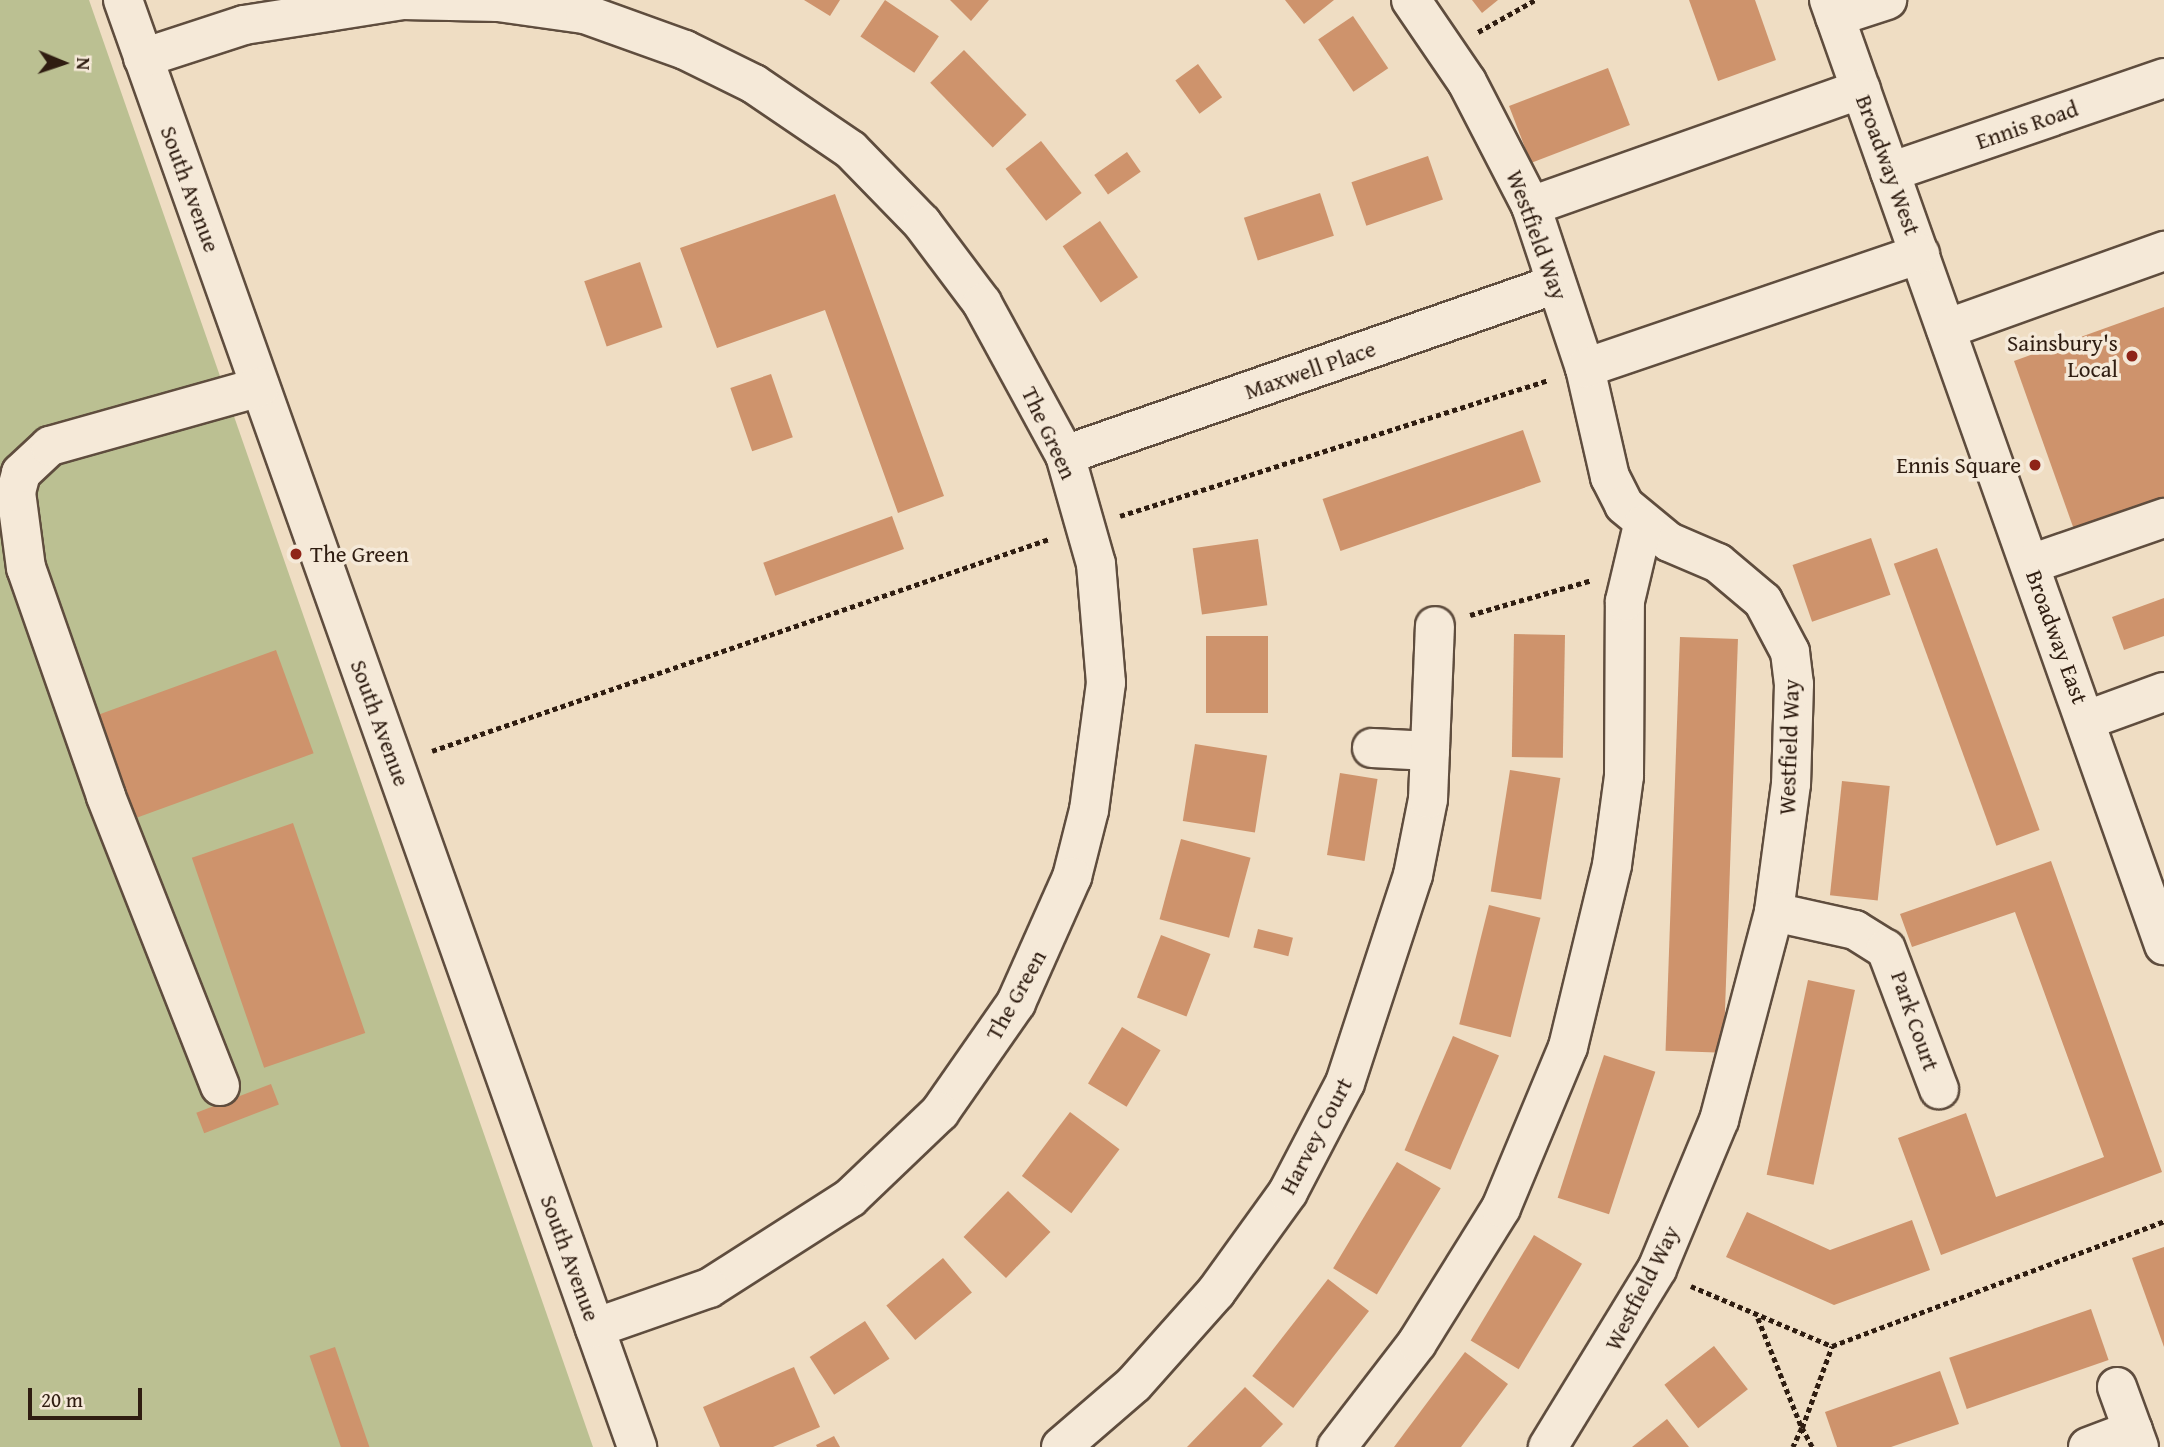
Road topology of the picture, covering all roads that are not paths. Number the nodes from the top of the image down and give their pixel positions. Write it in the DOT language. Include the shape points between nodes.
graph roads {
  1 [pos="123,0"];
  2 [pos="1411,0"];
  3 [pos="1887,0"];
  4 [pos="1832,9"];
  5 [pos="143,58"];
  6 [pos="2164,78"];
  7 [pos="1861,89"];
  8 [pos="1889,172"];
  9 [pos="1531,206"];
  10 [pos="2164,251"];
  11 [pos="1920,254"];
  12 [pos="1556,284"];
  13 [pos="1946,329"];
  14 [pos="1585,368"];
  15 [pos="260,387"];
  16 [pos="1065,455"];
  17 [pos="2164,518"];
  18 [pos="1643,525"];
  19 [pos="2031,564"];
  20 [pos="1436,626"];
  21 [pos="2164,692"];
  22 [pos="2087,720"];
  23 [pos="1372,748"];
  24 [pos="1430,751"];
  25 [pos="1774,912"];
  26 [pos="2164,945"];
  27 [pos="220,1086"];
  28 [pos="1939,1089"];
  29 [pos="595,1328"];
  30 [pos="2117,1387"];
  31 [pos="2136,1439"];
  32 [pos="636,1447"];
  33 [pos="1061,1447"];
  34 [pos="1338,1447"];
  35 [pos="1548,1447"];
  36 [pos="2088,1447"];
  1 -- 5 [label="street, South Avenue"];
  2 -- 9 [label="street, Westfield Way" via="1447,49"];
  3 -- 4 [label="street"];
  4 -- 7 [label="street, Broadway West"];
  5 -- 15 [label="street, South Avenue"];
  5 -- 16 [label="street, The Green" via="244,25 402,0 498,2 585,14 685,50 754,85 851,150 922,223 982,303"];
  6 -- 8 [label="street, Ennis Road"];
  7 -- 8 [label="street, Broadway West"];
  7 -- 9 [label="street"];
  8 -- 11 [label="street, Broadway West"];
  9 -- 12 [label="street, Westfield Way"];
  10 -- 13 [label="street"];
  11 -- 13 [label="street, Broadway West"];
  11 -- 14 [label="street"];
  12 -- 14 [label="street, Westfield Way"];
  12 -- 16 [label="street, Maxwell Place"];
  13 -- 19 [label="street, Broadway East"];
  14 -- 18 [label="street, Westfield Way" via="1610,477"];
  15 -- 27 [label="street" via="50,446 21,473 16,492 26,568 106,796"];
  15 -- 29 [label="street, South Avenue"];
  16 -- 29 [label="street, The Green" via="1088,526 1104,623 1106,682 1091,798 1072,877 1016,1003 940,1112 850,1198 709,1288"];
  17 -- 19 [label="street"];
  18 -- 25 [label="street, Westfield Way" via="1745,582 1779,624 1790,652 1791,784"];
  18 -- 34 [label="street" via="1625,601 1624,776 1612,865 1568,1047 1501,1208 1417,1343"];
  19 -- 22 [label="street, Broadway East"];
  20 -- 24 [label="street, Harvey Court"];
  21 -- 22 [label="street"];
  22 -- 26 [label="street, Broadway East"];
  23 -- 24 [label="street"];
  24 -- 33 [label="street, Harvey Court" via="1428,799 1394,947 1369,1024 1318,1139 1216,1292 1134,1384"];
  25 -- 28 [label="street, Park Court" via="1856,930 1886,949"];
  25 -- 35 [label="street, Westfield Way" via="1719,1120 1657,1269"];
  29 -- 32 [label="street, South Avenue"];
  30 -- 31 [label="street"];
  31 -- 36 [label="street"];
}
